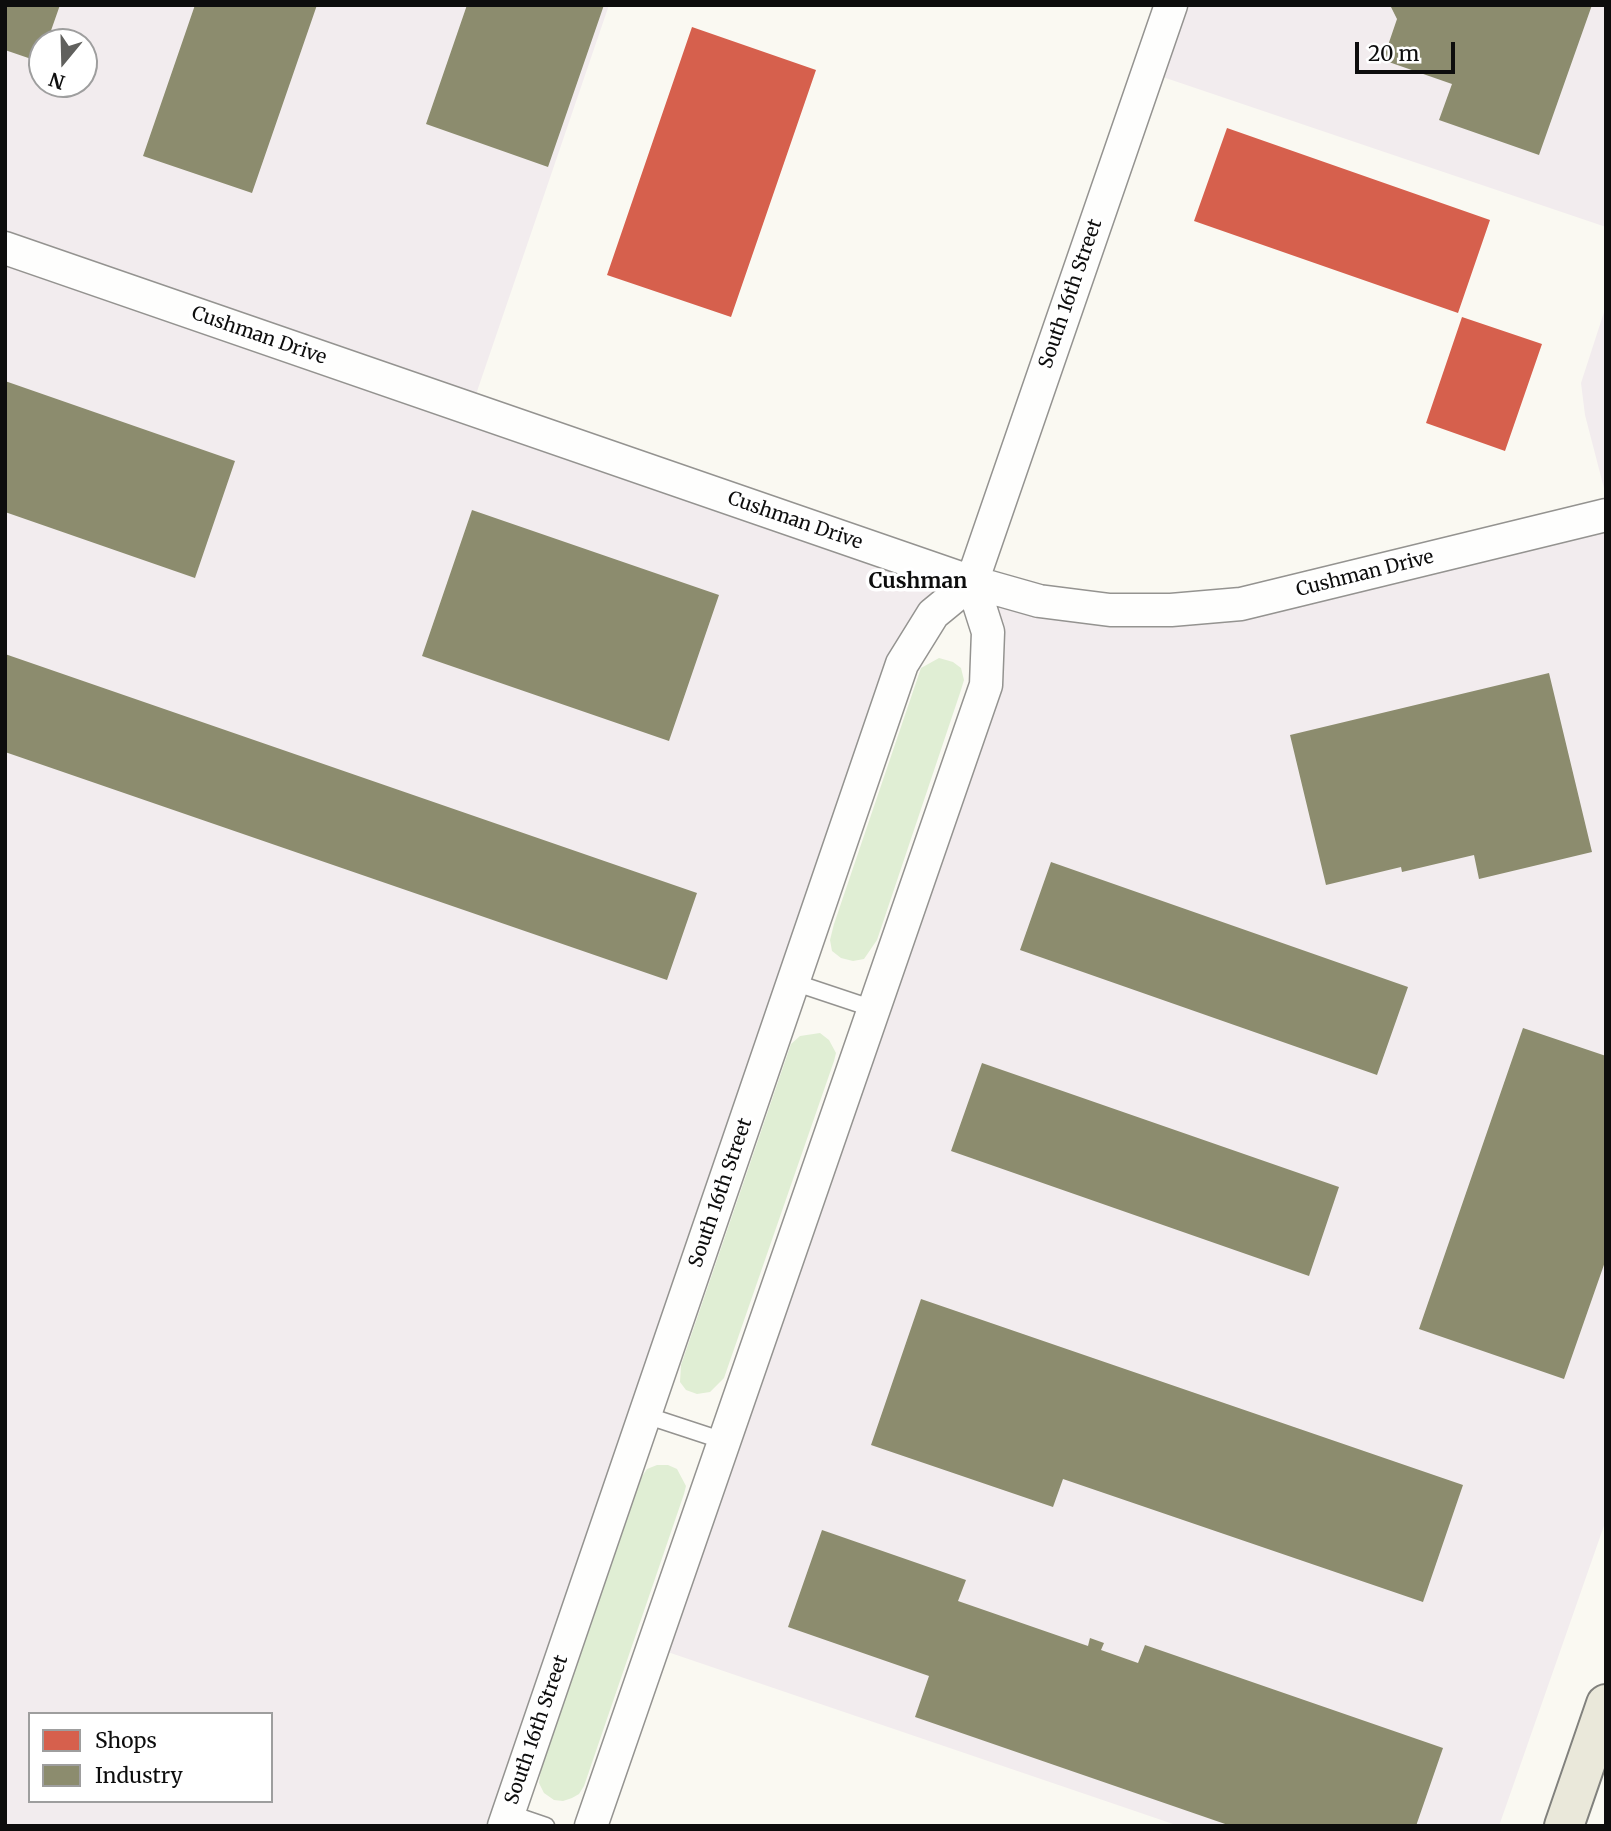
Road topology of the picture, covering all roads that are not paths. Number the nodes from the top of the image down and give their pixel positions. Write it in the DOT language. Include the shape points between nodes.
graph roads {
  1 [pos="1171,5"];
  2 [pos="5,248"];
  3 [pos="1606,516"];
  4 [pos="972,582"];
  5 [pos="793,982"];
  6 [pos="874,1009"];
  7 [pos="645,1415"];
  8 [pos="724,1441"];
  9 [pos="1606,1704"];
  10 [pos="506,1819"];
  11 [pos="546,1826"];
  12 [pos="591,1826"];
  13 [pos="1564,1826"];
  1 -- 4 [label="street, South 16th Street"];
  2 -- 4 [label="street, Cushman Drive"];
  3 -- 4 [label="street, Cushman Drive" via="1241,604 1110,610 1039,601"];
  4 -- 5 [label="street, South 16th Street" via="933,614 902,664"];
  4 -- 6 [label="street" via="988,632 986,685"];
  5 -- 6 [label="lane"];
  5 -- 7 [label="street, South 16th Street"];
  6 -- 8 [label="street"];
  7 -- 8 [label="lane"];
  7 -- 10 [label="street, South 16th Street"];
  8 -- 12 [label="street"];
  9 -- 13 [label="main road"];
  10 -- 11 [label="lane"];
}
